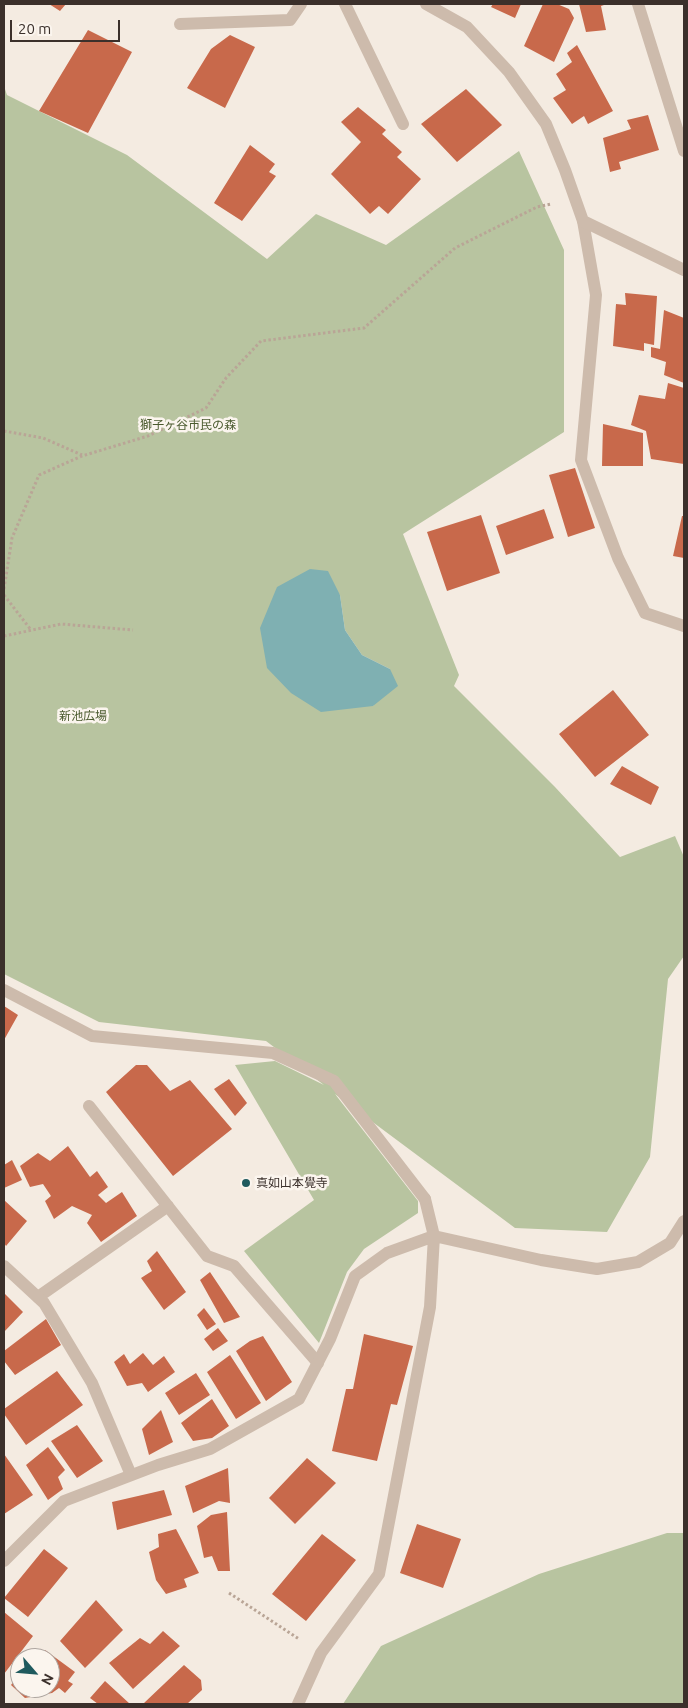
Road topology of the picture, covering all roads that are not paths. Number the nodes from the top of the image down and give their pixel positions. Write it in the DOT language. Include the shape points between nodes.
graph roads {
  1 [pos="301,4"];
  2 [pos="345,4"];
  3 [pos="426,4"];
  4 [pos="638,4"];
  5 [pos="180,24"];
  6 [pos="403,124"];
  7 [pos="684,151"];
  8 [pos="583,221"];
  9 [pos="684,270"];
  10 [pos="684,626"];
  11 [pos="4,990"];
  12 [pos="89,1106"];
  13 [pos="168,1206"];
  14 [pos="684,1221"];
  15 [pos="434,1236"];
  16 [pos="4,1266"];
  17 [pos="38,1298"];
  18 [pos="318,1363"];
  19 [pos="131,1475"];
  20 [pos="4,1561"];
  21 [pos="298,1704"];
  1 -- 5 [label="street" via="290,20"];
  2 -- 6 [label="street"];
  3 -- 8 [label="street" via="467,27 510,72 546,124"];
  4 -- 7 [label="street"];
  8 -- 9 [label="street"];
  8 -- 10 [label="street" via="596,296 581,460 618,558 644,613"];
  11 -- 15 [label="street" via="92,1036 273,1053 334,1081 425,1200"];
  12 -- 13 [label="street"];
  13 -- 17 [label="street"];
  13 -- 18 [label="street" via="207,1256 234,1266"];
  14 -- 15 [label="street" via="670,1243 638,1262 597,1270"];
  15 -- 18 [label="street" via="387,1253 355,1276"];
  15 -- 21 [label="street" via="430,1306 379,1574 321,1653"];
  16 -- 17 [label="street"];
  17 -- 19 [label="street" via="92,1384"];
  18 -- 19 [label="street" via="298,1399 210,1449"];
  19 -- 20 [label="street" via="64,1501"];
}
